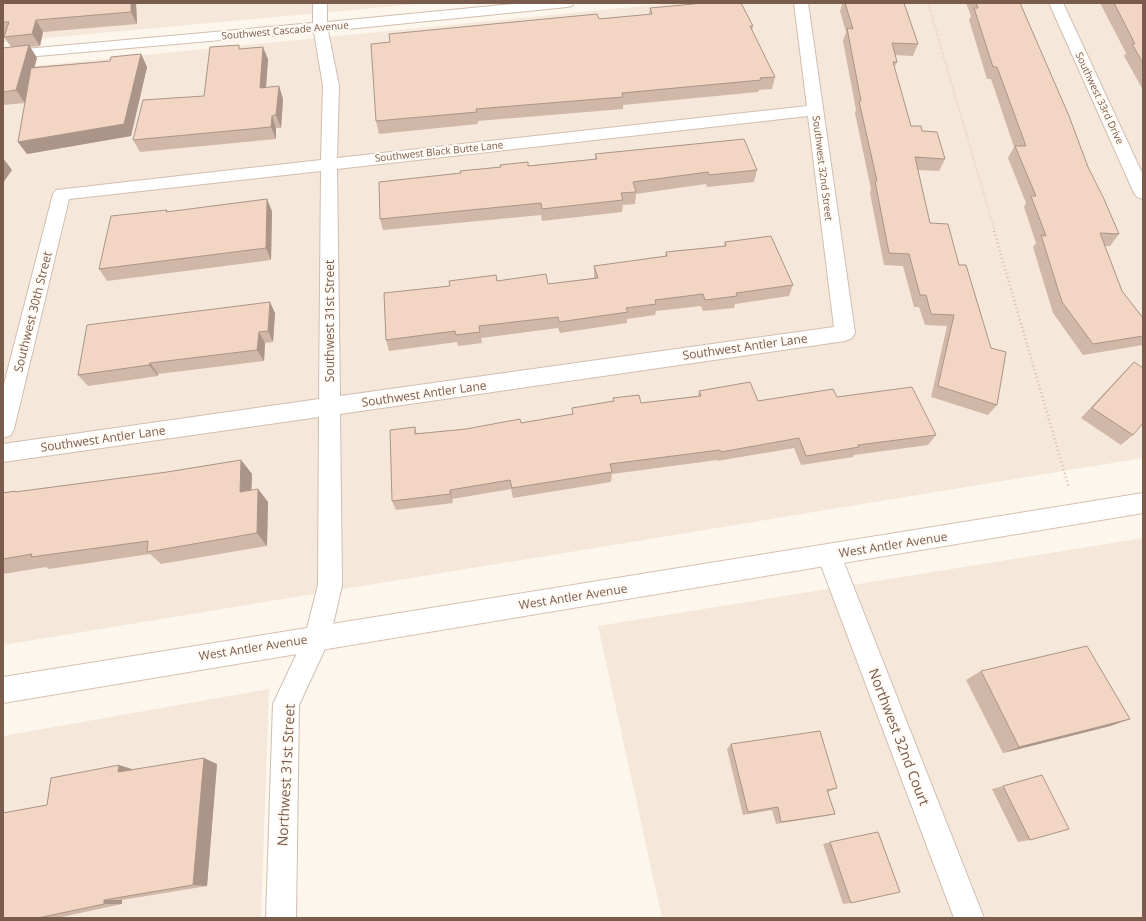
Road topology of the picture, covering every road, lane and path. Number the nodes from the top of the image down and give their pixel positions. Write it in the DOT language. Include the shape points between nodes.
graph roads {
  1 [pos="320,3"];
  2 [pos="567,3"];
  3 [pos="802,3"];
  4 [pos="928,3"];
  5 [pos="1056,3"];
  6 [pos="320,28"];
  7 [pos="3,55"];
  8 [pos="816,110"];
  9 [pos="329,164"];
  10 [pos="1143,193"];
  11 [pos="62,194"];
  12 [pos="845,332"];
  13 [pos="331,407"];
  14 [pos="3,429"];
  15 [pos="3,453"];
  16 [pos="1143,503"];
  17 [pos="1077,514"];
  18 [pos="829,555"];
  19 [pos="317,638"];
  20 [pos="3,690"];
  21 [pos="281,918"];
  22 [pos="969,918"];
  1 -- 6 [label="street, Southwest 31st Street"];
  2 -- 6 [label="street, Southwest Cascade Avenue"];
  3 -- 8 [label="street, Southwest 32nd Street"];
  4 -- 17 [label="path"];
  5 -- 10 [label="street, Southwest 33rd Drive"];
  6 -- 7 [label="street, Southwest Cascade Avenue"];
  6 -- 9 [label="street, Southwest 31st Street" via="331,86"];
  8 -- 9 [label="street, Southwest Black Butte Lane"];
  8 -- 12 [label="street, Southwest 32nd Street"];
  9 -- 11 [label="street, Southwest Black Butte Lane"];
  9 -- 13 [label="street, Southwest 31st Street"];
  11 -- 14 [label="street, Southwest 30th Street"];
  12 -- 13 [label="street, Southwest Antler Lane"];
  13 -- 15 [label="street, Southwest Antler Lane"];
  13 -- 19 [label="street, Southwest 31st Street" via="330,585"];
  16 -- 17 [label="street, West Antler Avenue"];
  17 -- 18 [label="street, West Antler Avenue"];
  18 -- 19 [label="street, West Antler Avenue"];
  18 -- 22 [label="street, Northwest 32nd Court"];
  19 -- 20 [label="street, West Antler Avenue"];
  19 -- 21 [label="street, Northwest 31st Street" via="286,704"];
}
